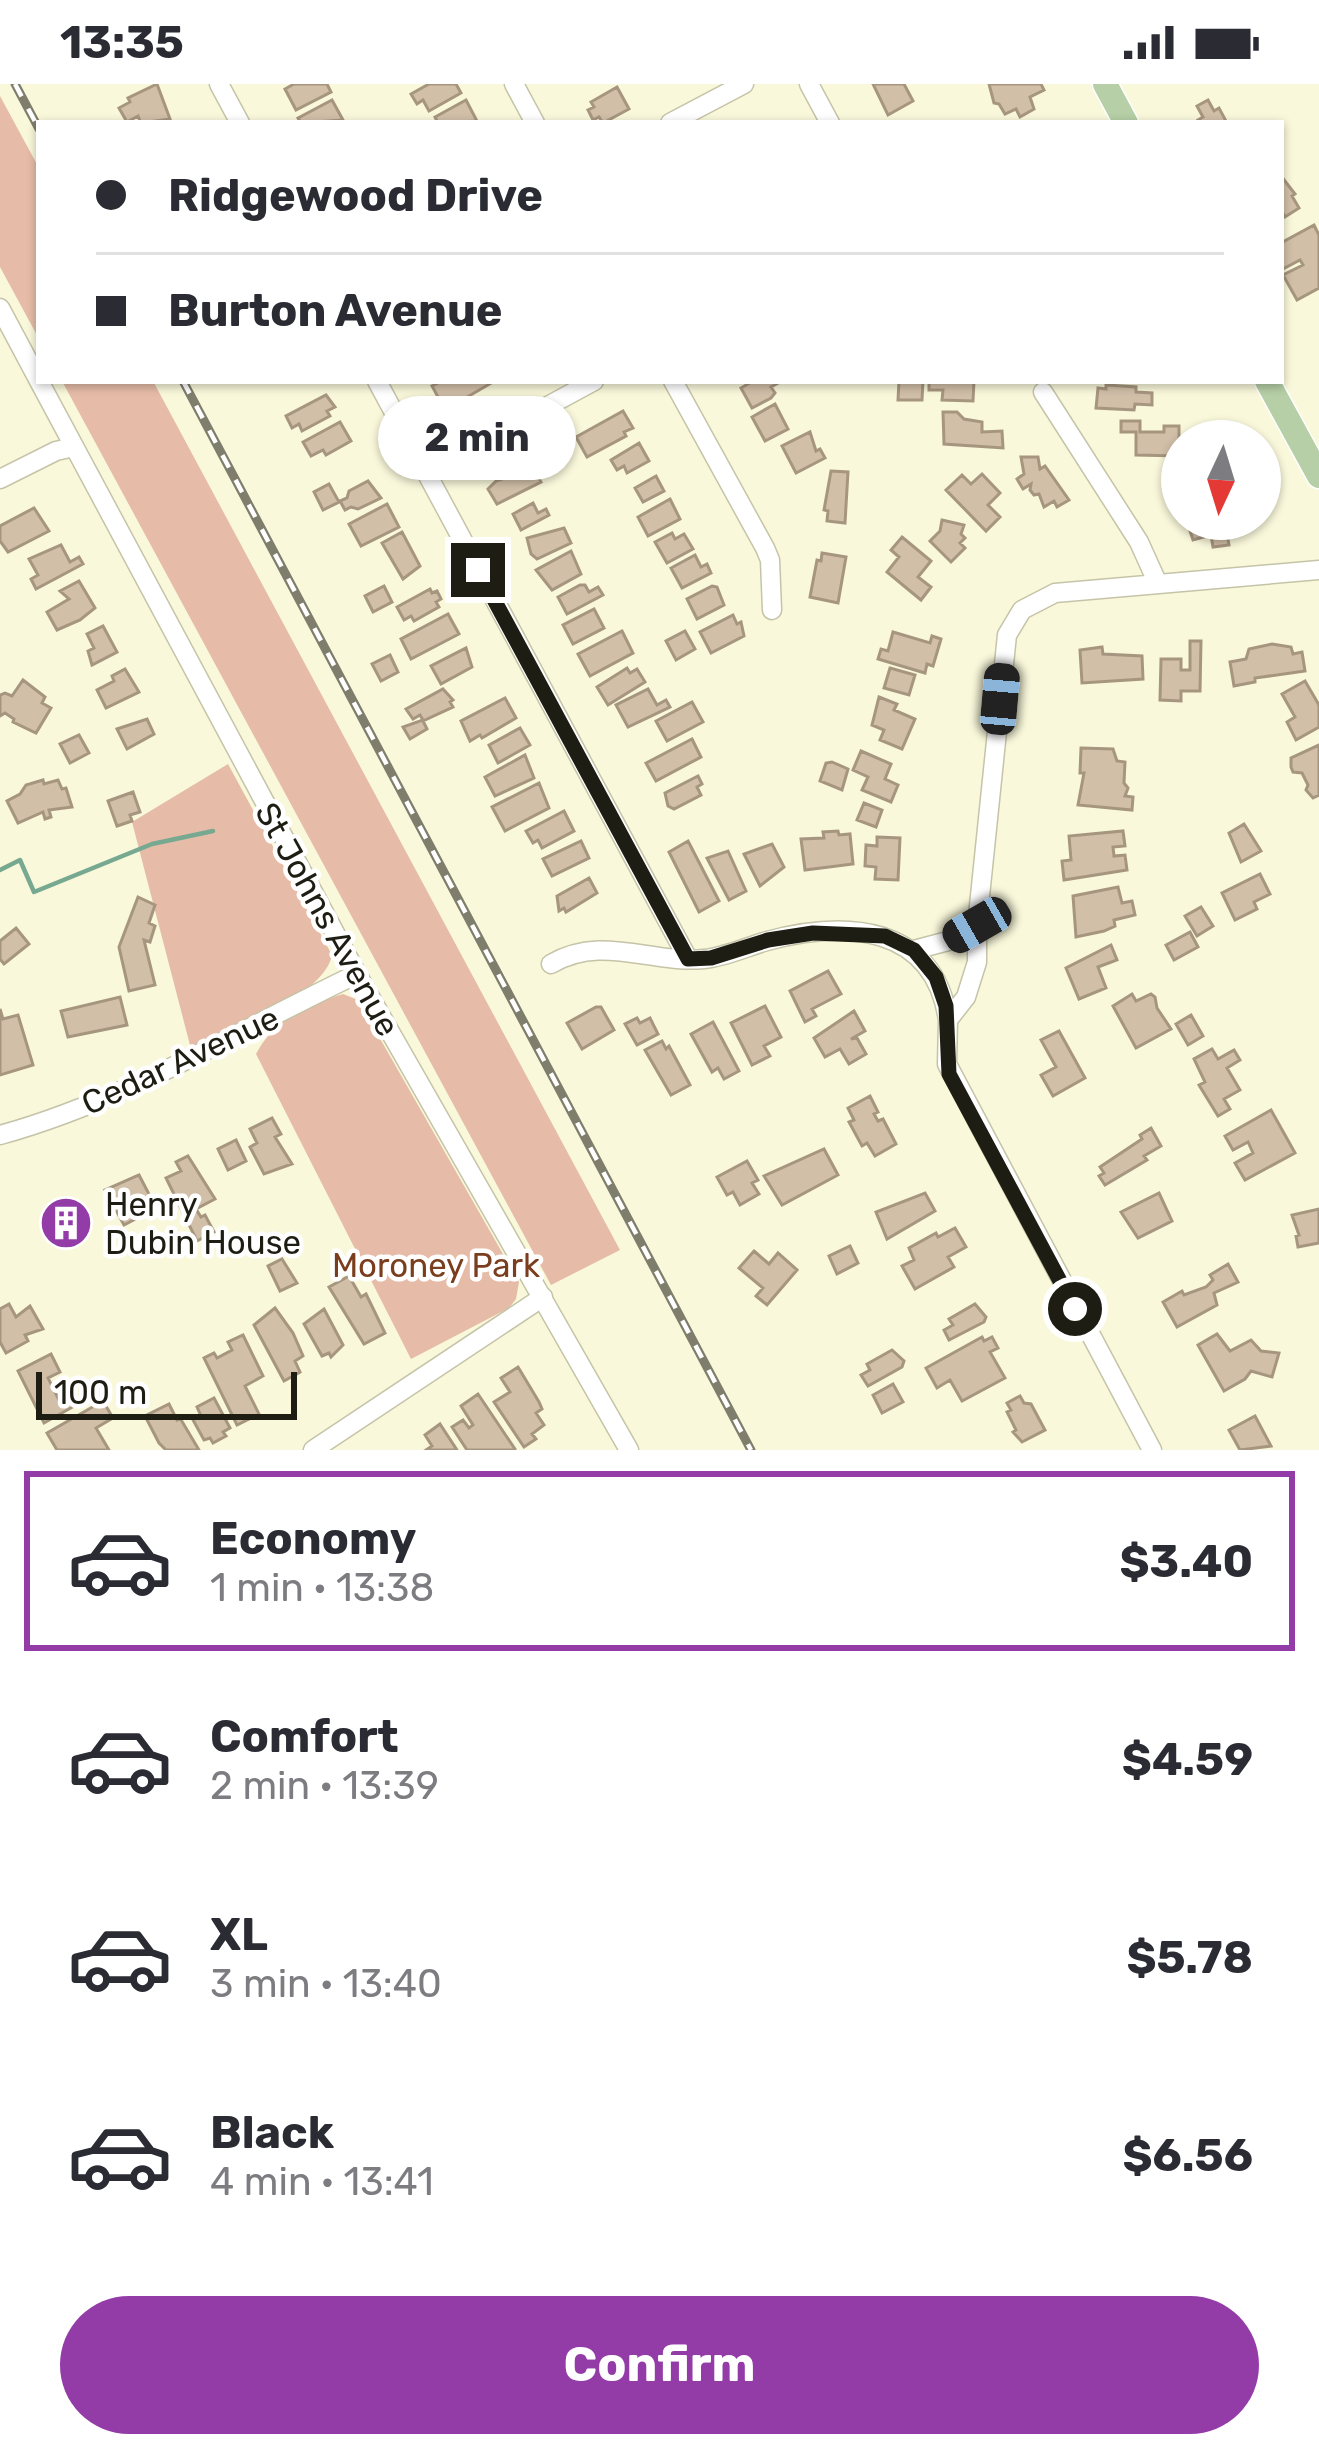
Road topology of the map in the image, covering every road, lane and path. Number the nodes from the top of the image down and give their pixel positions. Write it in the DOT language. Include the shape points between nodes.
graph roads {
  1 [pos="219,84"];
  2 [pos="514,84"];
  3 [pos="744,84"];
  4 [pos="809,84"];
  5 [pos="1105,84"];
  6 [pos="238,120"];
  7 [pos="533,120"];
  8 [pos="676,120"];
  9 [pos="828,120"];
  10 [pos="1124,120"];
  11 [pos="0,308"];
  12 [pos="36,375"];
  13 [pos="41,384"];
  14 [pos="379,384"];
  15 [pos="588,384"];
  16 [pos="675,384"];
  17 [pos="1269,384"];
  18 [pos="1043,392"];
  19 [pos="74,447"];
  20 [pos="426,472"];
  21 [pos="1319,476"];
  22 [pos="0,479"];
  23 [pos="1319,570"];
  24 [pos="1158,584"];
  25 [pos="772,610"];
  26 [pos="977,925"];
  27 [pos="914,950"];
  28 [pos="688,959"];
  29 [pos="551,964"];
  30 [pos="357,974"];
  31 [pos="948,1020"];
  32 [pos="0,1135"];
  33 [pos="543,1297"];
  34 [pos="313,1450"];
  35 [pos="629,1450"];
  36 [pos="1152,1450"];
  1 -- 6 [label="street"];
  2 -- 7 [label="street"];
  3 -- 8 [label="street"];
  4 -- 9 [label="street"];
  5 -- 10 [label="main road"];
  11 -- 12 [label="street, St Johns Avenue"];
  13 -- 19 [label="street, St Johns Avenue"];
  14 -- 20 [label="street"];
  15 -- 20 [label="street"];
  16 -- 25 [label="street" via="765,548"];
  17 -- 21 [label="main road"];
  18 -- 24 [label="street"];
  19 -- 22 [label="street"];
  19 -- 30 [label="street, St Johns Avenue"];
  20 -- 28 [label="street"];
  23 -- 24 [label="street"];
  24 -- 26 [label="street" via="1055,593 1012,622"];
  26 -- 27 [label="street"];
  26 -- 31 [label="street" via="973,980"];
  27 -- 28 [label="street" via="885,936 813,933"];
  27 -- 31 [label="street" via="936,977"];
  28 -- 29 [label="street" via="596,949"];
  30 -- 32 [label="street, Cedar Avenue" via="208,1052"];
  30 -- 33 [label="street, St Johns Avenue"];
  31 -- 36 [label="street" via="949,1074"];
  33 -- 34 [label="street"];
  33 -- 35 [label="street, St Johns Avenue"];
}
